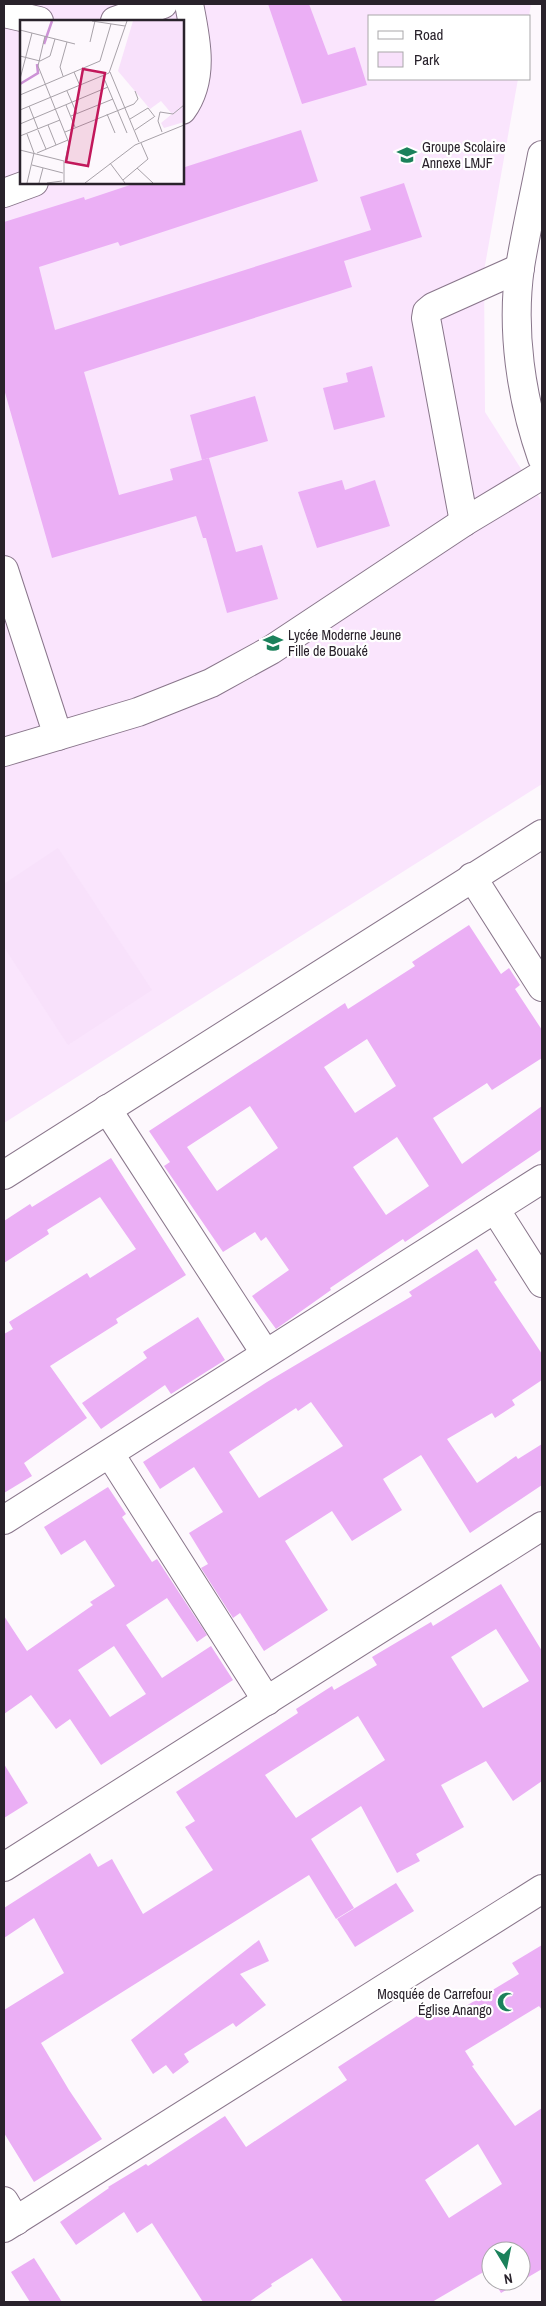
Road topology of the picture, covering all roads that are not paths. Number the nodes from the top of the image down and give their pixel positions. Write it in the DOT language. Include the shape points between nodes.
graph roads {
  1 [pos="163,4"];
  2 [pos="189,4"];
  3 [pos="4,13"];
  4 [pos="35,20"];
  5 [pos="118,20"];
  6 [pos="184,107"];
  7 [pos="542,155"];
  8 [pos="29,184"];
  9 [pos="4,193"];
  10 [pos="520,268"];
  11 [pos="542,458"];
  12 [pos="542,475"];
  13 [pos="464,522"];
  14 [pos="4,570"];
  15 [pos="58,736"];
  16 [pos="4,752"];
  17 [pos="542,834"];
  18 [pos="472,877"];
  19 [pos="542,987"];
  20 [pos="107,1109"];
  21 [pos="4,1174"];
  22 [pos="542,1179"];
  23 [pos="495,1209"];
  24 [pos="542,1283"];
  25 [pos="265,1353"];
  26 [pos="110,1454"];
  27 [pos="4,1520"];
  28 [pos="542,1526"];
  29 [pos="266,1701"];
  30 [pos="4,1867"];
  31 [pos="542,1888"];
  32 [pos="8,2217"];
  1 -- 5 [label="street"];
  2 -- 6 [label="street" via="198,47 193,96"];
  3 -- 4 [label="street"];
  7 -- 10 [label="street"];
  8 -- 9 [label="street"];
  10 -- 11 [label="street" via="517,339 533,432"];
  10 -- 13 [label="street" via="427,312"];
  12 -- 13 [label="street"];
  13 -- 15 [label="street" via="271,650 211,683 138,712"];
  14 -- 15 [label="street"];
  15 -- 16 [label="street"];
  17 -- 18 [label="street"];
  18 -- 19 [label="street"];
  18 -- 20 [label="street"];
  20 -- 21 [label="street"];
  20 -- 25 [label="street"];
  22 -- 23 [label="street"];
  23 -- 24 [label="street"];
  23 -- 25 [label="street"];
  25 -- 26 [label="street"];
  26 -- 27 [label="street"];
  26 -- 29 [label="street"];
  28 -- 29 [label="street"];
  29 -- 30 [label="street"];
  31 -- 32 [label="street"];
}
